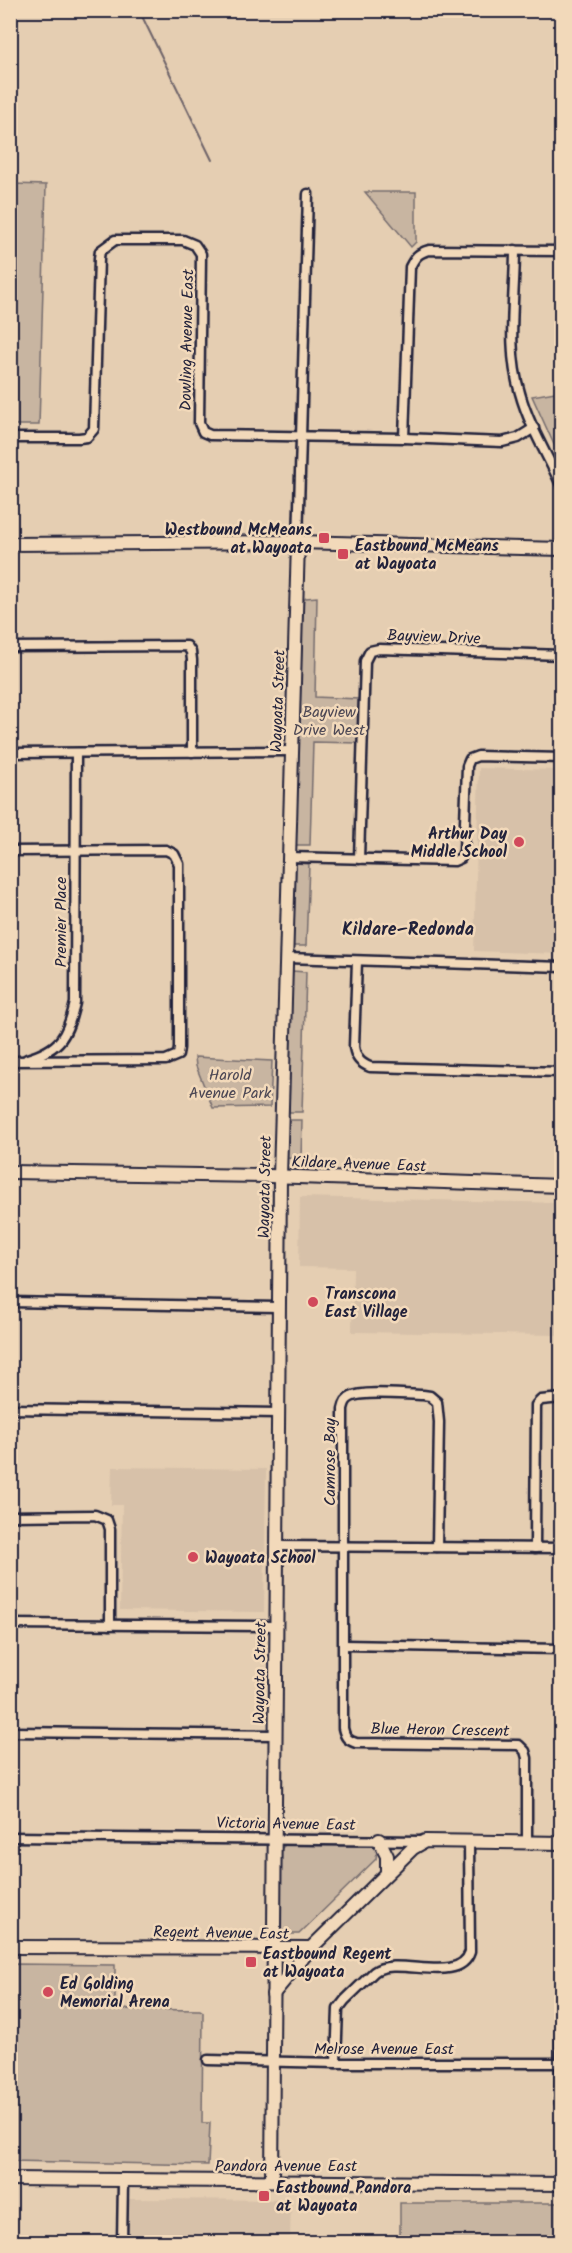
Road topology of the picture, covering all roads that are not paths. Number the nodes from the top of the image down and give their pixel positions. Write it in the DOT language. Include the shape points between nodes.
graph roads {
  1 [pos="308,194"];
  2 [pos="515,250"];
  3 [pos="561,250"];
  4 [pos="534,428"];
  5 [pos="302,436"];
  6 [pos="10,438"];
  7 [pos="404,438"];
  8 [pos="561,487"];
  9 [pos="298,542"];
  10 [pos="10,544"];
  11 [pos="561,549"];
  12 [pos="10,647"];
  13 [pos="561,655"];
  14 [pos="292,751"];
  15 [pos="192,752"];
  16 [pos="10,753"];
  17 [pos="76,753"];
  18 [pos="561,758"];
  19 [pos="10,851"];
  20 [pos="75,851"];
  21 [pos="289,857"];
  22 [pos="359,859"];
  23 [pos="286,958"];
  24 [pos="357,961"];
  25 [pos="561,967"];
  26 [pos="15,1061"];
  27 [pos="561,1072"];
  28 [pos="10,1172"];
  29 [pos="280,1177"];
  30 [pos="561,1186"];
  31 [pos="10,1302"];
  32 [pos="279,1307"];
  33 [pos="561,1398"];
  34 [pos="10,1409"];
  35 [pos="278,1413"];
  36 [pos="10,1516"];
  37 [pos="276,1546"];
  38 [pos="344,1546"];
  39 [pos="437,1547"];
  40 [pos="535,1548"];
  41 [pos="561,1548"];
  42 [pos="10,1624"];
  43 [pos="110,1625"];
  44 [pos="276,1626"];
  45 [pos="344,1645"];
  46 [pos="561,1649"];
  47 [pos="10,1732"];
  48 [pos="275,1735"];
  49 [pos="10,1837"];
  50 [pos="275,1839"];
  51 [pos="379,1840"];
  52 [pos="424,1841"];
  53 [pos="527,1842"];
  54 [pos="469,1843"];
  55 [pos="561,1843"];
  56 [pos="387,1873"];
  57 [pos="10,1947"];
  58 [pos="273,1948"];
  59 [pos="311,1948"];
  60 [pos="561,1967"];
  61 [pos="273,1994"];
  62 [pos="208,2060"];
  63 [pos="273,2062"];
  64 [pos="336,2063"];
  65 [pos="559,2063"];
  66 [pos="561,2109"];
  67 [pos="10,2180"];
  68 [pos="123,2181"];
  69 [pos="272,2181"];
  70 [pos="561,2184"];
  71 [pos="122,2242"];
  1 -- 5 [label="street, Wayoata Street"];
  2 -- 3 [label="street"];
  2 -- 4 [label="street" via="514,362 519,392"];
  2 -- 7 [label="street" via="429,250 414,257 410,267"];
  4 -- 7 [label="street, Dowling Avenue East" via="502,442"];
  4 -- 8 [label="street"];
  5 -- 6 [label="street, Dowling Avenue East" via="203,432 199,423 201,254 190,242 126,240 109,242 100,251 94,429 79,438"];
  5 -- 7 [label="street, Dowling Avenue East"];
  5 -- 9 [label="street, Wayoata Street"];
  9 -- 10 [label="street"];
  9 -- 11 [label="street"];
  9 -- 14 [label="street, Wayoata Street"];
  12 -- 15 [label="street" via="187,646 192,660"];
  13 -- 22 [label="street, Bayview Drive" via="370,651 365,661"];
  14 -- 15 [label="street"];
  14 -- 21 [label="street, Wayoata Street"];
  15 -- 17 [label="street"];
  16 -- 17 [label="street"];
  17 -- 20 [label="street, Premier Place"];
  18 -- 22 [label="street" via="470,759 461,858"];
  19 -- 20 [label="street"];
  20 -- 26 [label="street, Premier Place" via="75,1003 69,1026 59,1044 42,1054"];
  20 -- 26 [label="street" via="166,850 174,854 178,862 178,1055 166,1060"];
  21 -- 22 [label="street"];
  21 -- 23 [label="street, Wayoata Street"];
  23 -- 24 [label="street"];
  23 -- 29 [label="street, Wayoata Street"];
  24 -- 25 [label="street"];
  24 -- 27 [label="street" via="354,1047 361,1063 370,1067"];
  28 -- 29 [label="street, Kildare Avenue East"];
  29 -- 30 [label="street, Kildare Avenue East"];
  29 -- 32 [label="street, Wayoata Street"];
  31 -- 32 [label="street"];
  32 -- 35 [label="street, Wayoata Street"];
  33 -- 40 [label="street" via="541,1400 536,1405"];
  34 -- 35 [label="street"];
  35 -- 37 [label="street, Wayoata Street"];
  36 -- 43 [label="street" via="95,1515 106,1520 111,1529"];
  37 -- 38 [label="street"];
  37 -- 44 [label="street, Wayoata Street"];
  38 -- 39 [label="street"];
  38 -- 39 [label="street, Camrose Bay" via="343,1408 350,1397 364,1394 423,1395 436,1402"];
  38 -- 45 [label="street, Blue Heron Crescent"];
  39 -- 40 [label="street"];
  40 -- 41 [label="street"];
  42 -- 43 [label="street"];
  43 -- 44 [label="street"];
  44 -- 48 [label="street, Wayoata Street"];
  45 -- 46 [label="street"];
  45 -- 53 [label="street, Blue Heron Crescent" via="343,1728 348,1740 519,1745 527,1758"];
  47 -- 48 [label="street"];
  48 -- 50 [label="street, Wayoata Street"];
  49 -- 50 [label="street, Victoria Avenue East"];
  50 -- 51 [label="street, Victoria Avenue East"];
  50 -- 58 [label="street, Wayoata Street"];
  51 -- 52 [label="street, Victoria Avenue East"];
  51 -- 56 [label="street" via="387,1856"];
  52 -- 54 [label="street, Victoria Avenue East"];
  52 -- 56 [label="street, Regent Avenue East"];
  53 -- 54 [label="street, Victoria Avenue East"];
  53 -- 55 [label="street, Victoria Avenue East"];
  54 -- 64 [label="street" via="468,1959 448,1968 391,1968 374,1972 338,2009"];
  56 -- 59 [label="street, Regent Avenue East"];
  57 -- 58 [label="street, Regent Avenue East"];
  58 -- 59 [label="street, Regent Avenue East"];
  58 -- 61 [label="street, Wayoata Street"];
  59 -- 61 [label="street"];
  60 -- 65 [label="street"];
  61 -- 63 [label="street, Wayoata Street"];
  62 -- 63 [label="street, Melrose Avenue East"];
  63 -- 64 [label="street, Melrose Avenue East"];
  63 -- 69 [label="street, Wayoata Street"];
  64 -- 65 [label="street, Melrose Avenue East"];
  65 -- 66 [label="street"];
  67 -- 68 [label="street, Pandora Avenue East"];
  68 -- 69 [label="street, Pandora Avenue East"];
  68 -- 71 [label="street"];
  69 -- 70 [label="street, Pandora Avenue East"];
}
